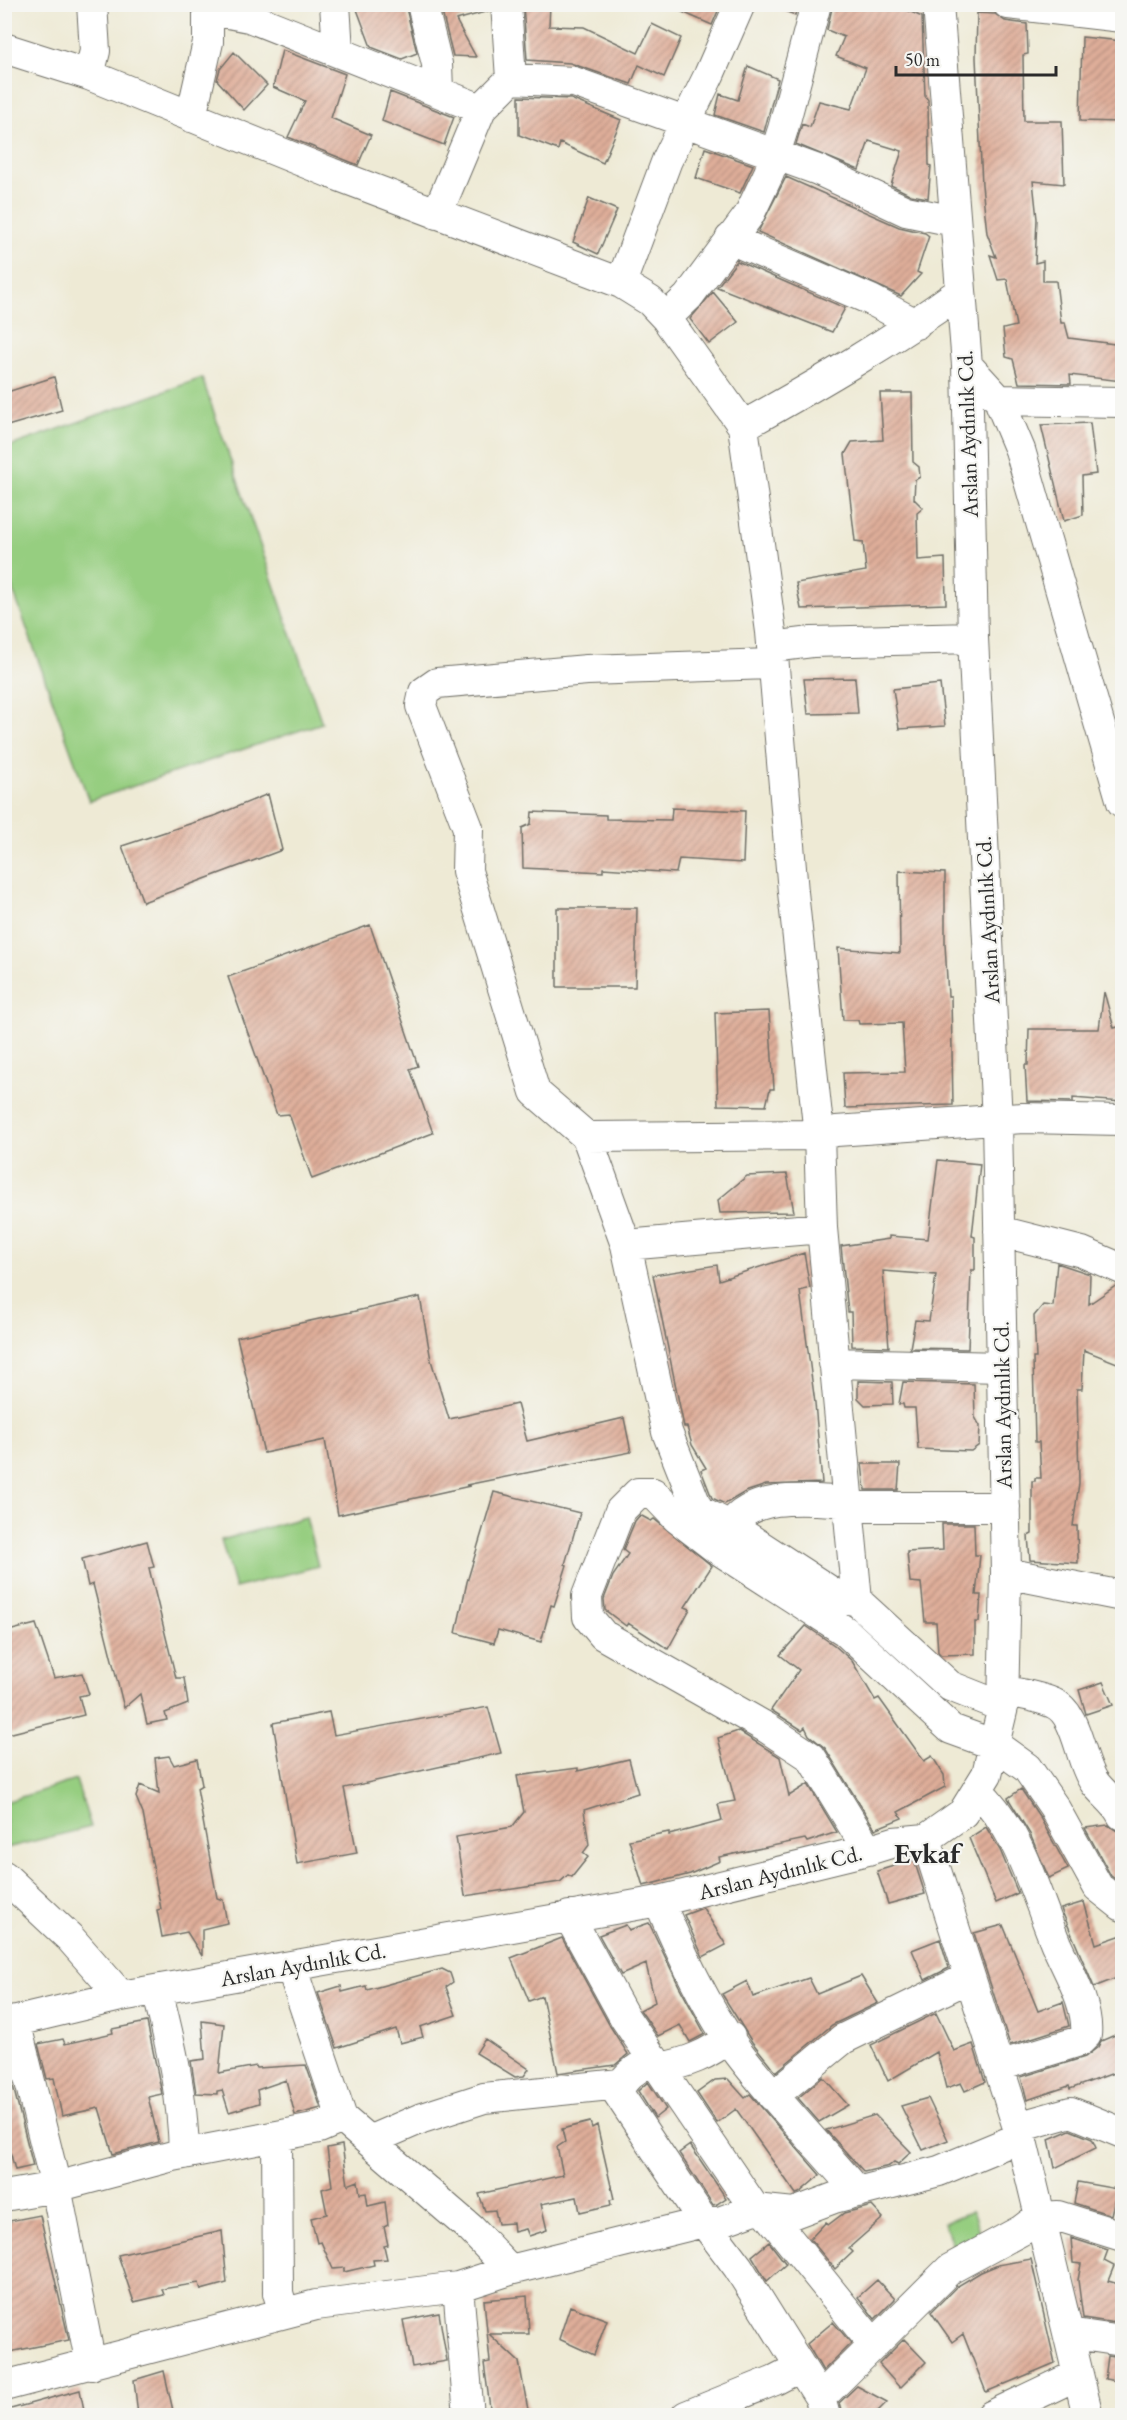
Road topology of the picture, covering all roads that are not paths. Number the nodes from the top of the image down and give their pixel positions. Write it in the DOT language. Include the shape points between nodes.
graph roads {
  1 [pos="92,4"];
  2 [pos="334,4"];
  3 [pos="422,4"];
  4 [pos="506,4"];
  5 [pos="740,4"];
  6 [pos="816,4"];
  7 [pos="938,4"];
  8 [pos="1008,4"];
  9 [pos="208,7"];
  10 [pos="1072,8"];
  11 [pos="1122,17"];
  12 [pos="4,48"];
  13 [pos="338,51"];
  14 [pos="89,75"];
  15 [pos="511,79"];
  16 [pos="438,90"];
  17 [pos="481,109"];
  18 [pos="191,117"];
  19 [pos="687,123"];
  20 [pos="774,155"];
  21 [pos="437,214"];
  22 [pos="954,221"];
  23 [pos="730,239"];
  24 [pos="621,283"];
  25 [pos="960,292"];
  26 [pos="666,318"];
  27 [pos="916,324"];
  28 [pos="967,365"];
  29 [pos="999,400"];
  30 [pos="1122,402"];
  31 [pos="743,426"];
  32 [pos="973,638"];
  33 [pos="772,655"];
  34 [pos="1122,802"];
  35 [pos="1122,1120"];
  36 [pos="997,1121"];
  37 [pos="819,1135"];
  38 [pos="587,1137"];
  39 [pos="822,1228"];
  40 [pos="999,1231"];
  41 [pos="626,1245"];
  42 [pos="1122,1269"];
  43 [pos="834,1363"];
  44 [pos="1002,1367"];
  45 [pos="849,1504"];
  46 [pos="1005,1507"];
  47 [pos="730,1526"];
  48 [pos="1006,1573"];
  49 [pos="1122,1596"];
  50 [pos="857,1601"];
  51 [pos="1003,1698"];
  52 [pos="995,1745"];
  53 [pos="977,1790"];
  54 [pos="1122,1815"];
  55 [pos="926,1839"];
  56 [pos="868,1850"];
  57 [pos="4,1876"];
  58 [pos="659,1901"];
  59 [pos="1122,1906"];
  60 [pos="569,1916"];
  61 [pos="291,1966"];
  62 [pos="970,1977"];
  63 [pos="157,1990"];
  64 [pos="121,1996"];
  65 [pos="10,2023"];
  66 [pos="730,2037"];
  67 [pos="656,2063"];
  68 [pos="999,2066"];
  69 [pos="620,2084"];
  70 [pos="773,2096"];
  71 [pos="342,2118"];
  72 [pos="1019,2132"];
  73 [pos="1122,2133"];
  74 [pos="277,2136"];
  75 [pos="371,2140"];
  76 [pos="184,2154"];
  77 [pos="56,2187"];
  78 [pos="858,2192"];
  79 [pos="4,2196"];
  80 [pos="760,2210"];
  81 [pos="1039,2217"];
  82 [pos="704,2222"];
  83 [pos="1122,2236"];
  84 [pos="510,2270"];
  85 [pos="458,2287"];
  86 [pos="284,2313"];
  87 [pos="1068,2334"];
  88 [pos="1122,2341"];
  89 [pos="874,2345"];
  90 [pos="91,2364"];
  91 [pos="800,2367"];
  92 [pos="1077,2375"];
  93 [pos="4,2386"];
  94 [pos="822,2407"];
  95 [pos="469,2415"];
  96 [pos="686,2415"];
  97 [pos="991,2415"];
  98 [pos="1088,2415"];
  1 -- 14 [label="street" via="95,51"];
  2 -- 13 [label="street"];
  3 -- 16 [label="street" via="437,64"];
  4 -- 15 [label="street"];
  5 -- 19 [label="street"];
  6 -- 20 [label="street"];
  7 -- 22 [label="street, Arslan Aydınlık Cd."];
  8 -- 10 [label="street"];
  9 -- 13 [label="street" via="249,17"];
  9 -- 18 [label="street" via="208,42"];
  10 -- 11 [label="street"];
  12 -- 14 [label="street"];
  13 -- 16 [label="street"];
  14 -- 18 [label="street"];
  15 -- 17 [label="street"];
  15 -- 19 [label="street" via="574,81"];
  16 -- 17 [label="street"];
  17 -- 21 [label="street"];
  18 -- 21 [label="street"];
  19 -- 20 [label="street"];
  19 -- 24 [label="street" via="667,160"];
  20 -- 22 [label="street" via="818,170 906,211"];
  20 -- 23 [label="street" via="749,215"];
  21 -- 24 [label="street"];
  22 -- 25 [label="street, Arslan Aydınlık Cd."];
  23 -- 26 [label="street" via="688,297"];
  23 -- 27 [label="street" via="871,300"];
  24 -- 26 [label="street" via="650,301"];
  25 -- 27 [label="street"];
  25 -- 28 [label="street, Arslan Aydınlık Cd."];
  26 -- 31 [label="street"];
  27 -- 31 [label="street"];
  28 -- 29 [label="street"];
  28 -- 32 [label="street, Arslan Aydınlık Cd."];
  29 -- 30 [label="street"];
  29 -- 34 [label="street" via="1020,450"];
  31 -- 33 [label="street"];
  32 -- 33 [label="street" via="812,642"];
  32 -- 36 [label="street, Arslan Aydınlık Cd."];
  33 -- 37 [label="street"];
  33 -- 38 [label="street" via="437,683 424,692 422,706 468,828 467,871 535,1092"];
  35 -- 36 [label="street"];
  36 -- 37 [label="street"];
  36 -- 40 [label="street, Arslan Aydınlık Cd."];
  37 -- 38 [label="street"];
  37 -- 39 [label="street"];
  38 -- 41 [label="street"];
  39 -- 41 [label="street"];
  39 -- 43 [label="street"];
  40 -- 42 [label="street" via="1082,1252"];
  40 -- 44 [label="street, Arslan Aydınlık Cd."];
  41 -- 47 [label="street" via="667,1432 685,1482 698,1510"];
  43 -- 44 [label="street"];
  43 -- 45 [label="street"];
  44 -- 46 [label="street, Arslan Aydınlık Cd."];
  45 -- 46 [label="street"];
  45 -- 47 [label="street" via="783,1499 739,1514"];
  45 -- 50 [label="street"];
  46 -- 48 [label="street, Arslan Aydınlık Cd."];
  47 -- 50 [label="street" via="836,1595"];
  48 -- 49 [label="street"];
  48 -- 51 [label="street, Arslan Aydınlık Cd."];
  50 -- 51 [label="street" via="950,1686"];
  51 -- 52 [label="street, Arslan Aydınlık Cd."];
  51 -- 54 [label="street" via="1052,1702 1068,1712 1095,1783"];
  52 -- 53 [label="street, Arslan Aydınlık Cd." via="987,1774"];
  52 -- 56 [label="street" via="951,1729 845,1631 716,1548 677,1518 653,1493 638,1493 620,1510 587,1596 588,1617 603,1635 811,1757"];
  52 -- 59 [label="street" via="1027,1768 1054,1807 1098,1887"];
  53 -- 55 [label="street, Arslan Aydınlık Cd." via="963,1813"];
  53 -- 68 [label="street" via="992,1804 1028,1866 1087,2027 1080,2041"];
  55 -- 56 [label="street, Arslan Aydınlık Cd." via="894,1842"];
  55 -- 62 [label="street"];
  56 -- 58 [label="street, Arslan Aydınlık Cd."];
  57 -- 64 [label="street" via="70,1938"];
  58 -- 60 [label="street, Arslan Aydınlık Cd."];
  58 -- 66 [label="street" via="687,1967"];
  60 -- 61 [label="street, Arslan Aydınlık Cd."];
  60 -- 67 [label="street" via="625,2018"];
  61 -- 63 [label="street, Arslan Aydınlık Cd."];
  61 -- 71 [label="street"];
  62 -- 68 [label="street"];
  62 -- 70 [label="street" via="843,2039"];
  63 -- 64 [label="street, Arslan Aydınlık Cd."];
  63 -- 76 [label="street" via="176,2065"];
  64 -- 65 [label="street, Arslan Aydınlık Cd."];
  65 -- 77 [label="street"];
  66 -- 67 [label="street" via="688,2062"];
  66 -- 70 [label="street"];
  67 -- 69 [label="street"];
  67 -- 80 [label="street"];
  68 -- 72 [label="street"];
  69 -- 75 [label="street" via="484,2098"];
  69 -- 82 [label="street" via="618,2094"];
  70 -- 78 [label="street"];
  71 -- 74 [label="street" via="319,2128"];
  71 -- 75 [label="street"];
  72 -- 73 [label="street" via="1071,2112"];
  72 -- 78 [label="street" via="939,2171"];
  72 -- 81 [label="street"];
  74 -- 76 [label="street"];
  74 -- 86 [label="street" via="278,2293"];
  75 -- 84 [label="street" via="471,2229"];
  76 -- 77 [label="street"];
  77 -- 79 [label="street"];
  77 -- 90 [label="street"];
  78 -- 80 [label="street" via="794,2213"];
  80 -- 82 [label="street"];
  80 -- 89 [label="street"];
  81 -- 83 [label="street" via="1058,2216"];
  81 -- 87 [label="street"];
  81 -- 89 [label="street" via="950,2269"];
  82 -- 84 [label="street"];
  82 -- 91 [label="street" via="738,2267"];
  84 -- 85 [label="street"];
  85 -- 86 [label="street" via="316,2305"];
  85 -- 95 [label="street"];
  86 -- 90 [label="street"];
  87 -- 88 [label="street"];
  87 -- 92 [label="street"];
  89 -- 94 [label="street"];
  90 -- 93 [label="street"];
  91 -- 94 [label="street"];
  91 -- 96 [label="street"];
  92 -- 97 [label="street"];
  92 -- 98 [label="street"];
}
